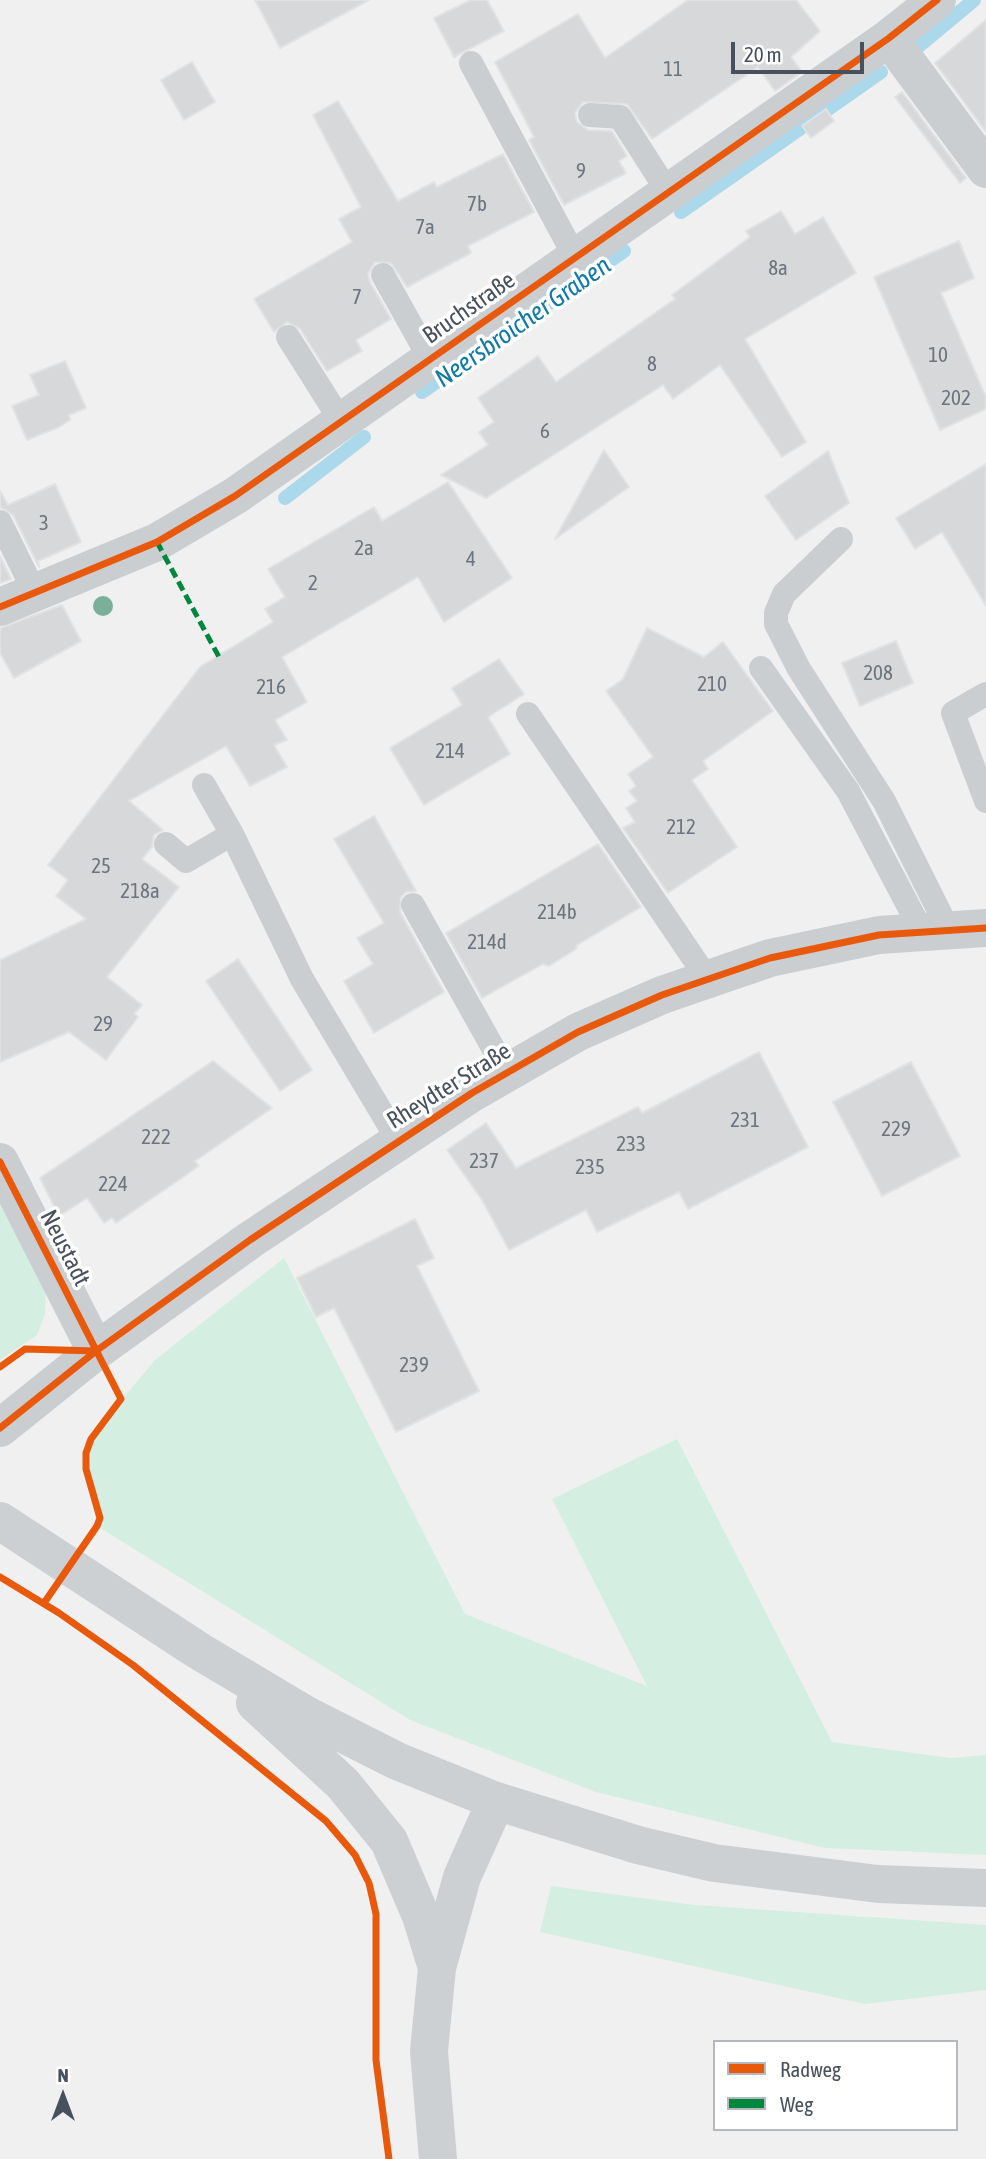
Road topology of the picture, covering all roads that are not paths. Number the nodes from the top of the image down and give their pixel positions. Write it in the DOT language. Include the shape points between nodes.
graph roads {
  1 [pos="937,0"];
  2 [pos="889,38"];
  3 [pos="471,64"];
  4 [pos="590,115"];
  5 [pos="986,169"];
  6 [pos="668,192"];
  7 [pos="575,257"];
  8 [pos="383,275"];
  9 [pos="288,337"];
  10 [pos="430,359"];
  11 [pos="341,421"];
  12 [pos="0,522"];
  13 [pos="841,539"];
  14 [pos="17,600"];
  15 [pos="761,668"];
  16 [pos="986,694"];
  17 [pos="528,714"];
  18 [pos="204,785"];
  19 [pos="986,801"];
  20 [pos="232,834"];
  21 [pos="166,844"];
  22 [pos="413,905"];
  23 [pos="986,928"];
  24 [pos="935,929"];
  25 [pos="707,978"];
  26 [pos="506,1071"];
  27 [pos="398,1140"];
  28 [pos="0,1162"];
  29 [pos="96,1351"];
  30 [pos="0,1428"];
  31 [pos="0,1521"];
  32 [pos="199,1651"];
  33 [pos="496,1801"];
  34 [pos="986,1888"];
  35 [pos="437,1968"];
  36 [pos="438,2159"];
  1 -- 2 [label="street, Bruchstraße"];
  2 -- 5 [label="street"];
  2 -- 6 [label="street, Bruchstraße"];
  3 -- 7 [label="lane"];
  4 -- 6 [label="lane" via="620,117"];
  6 -- 7 [label="street, Bruchstraße"];
  7 -- 10 [label="street, Bruchstraße"];
  8 -- 10 [label="lane"];
  9 -- 11 [label="lane"];
  10 -- 11 [label="street, Bruchstraße"];
  11 -- 14 [label="street, Bruchstraße" via="235,496 167,536"];
  12 -- 14 [label="lane"];
  13 -- 24 [label="lane" via="784,594 776,624 799,669 884,801"];
  15 -- 24 [label="lane" via="848,790"];
  16 -- 19 [label="lane" via="953,713"];
  17 -- 25 [label="lane"];
  18 -- 20 [label="lane"];
  20 -- 21 [label="lane" via="186,861"];
  20 -- 27 [label="lane" via="298,972"];
  22 -- 26 [label="lane"];
  23 -- 24 [label="street, Rheydter Straße"];
  24 -- 25 [label="street, Rheydter Straße" via="833,942"];
  25 -- 26 [label="street, Rheydter Straße" via="578,1032"];
  26 -- 27 [label="street, Rheydter Straße"];
  27 -- 29 [label="street, Rheydter Straße"];
  28 -- 29 [label="street, Neustadt"];
  29 -- 30 [label="street, Rheydter Straße"];
  31 -- 32 [label="main road"];
  32 -- 33 [label="main road" via="353,1739"];
  32 -- 35 [label="main road" via="343,1784 375,1822 401,1866"];
  33 -- 34 [label="main road" via="714,1863 878,1884"];
  33 -- 35 [label="main road" via="462,1877"];
  35 -- 36 [label="main road" via="429,2051"];
}
